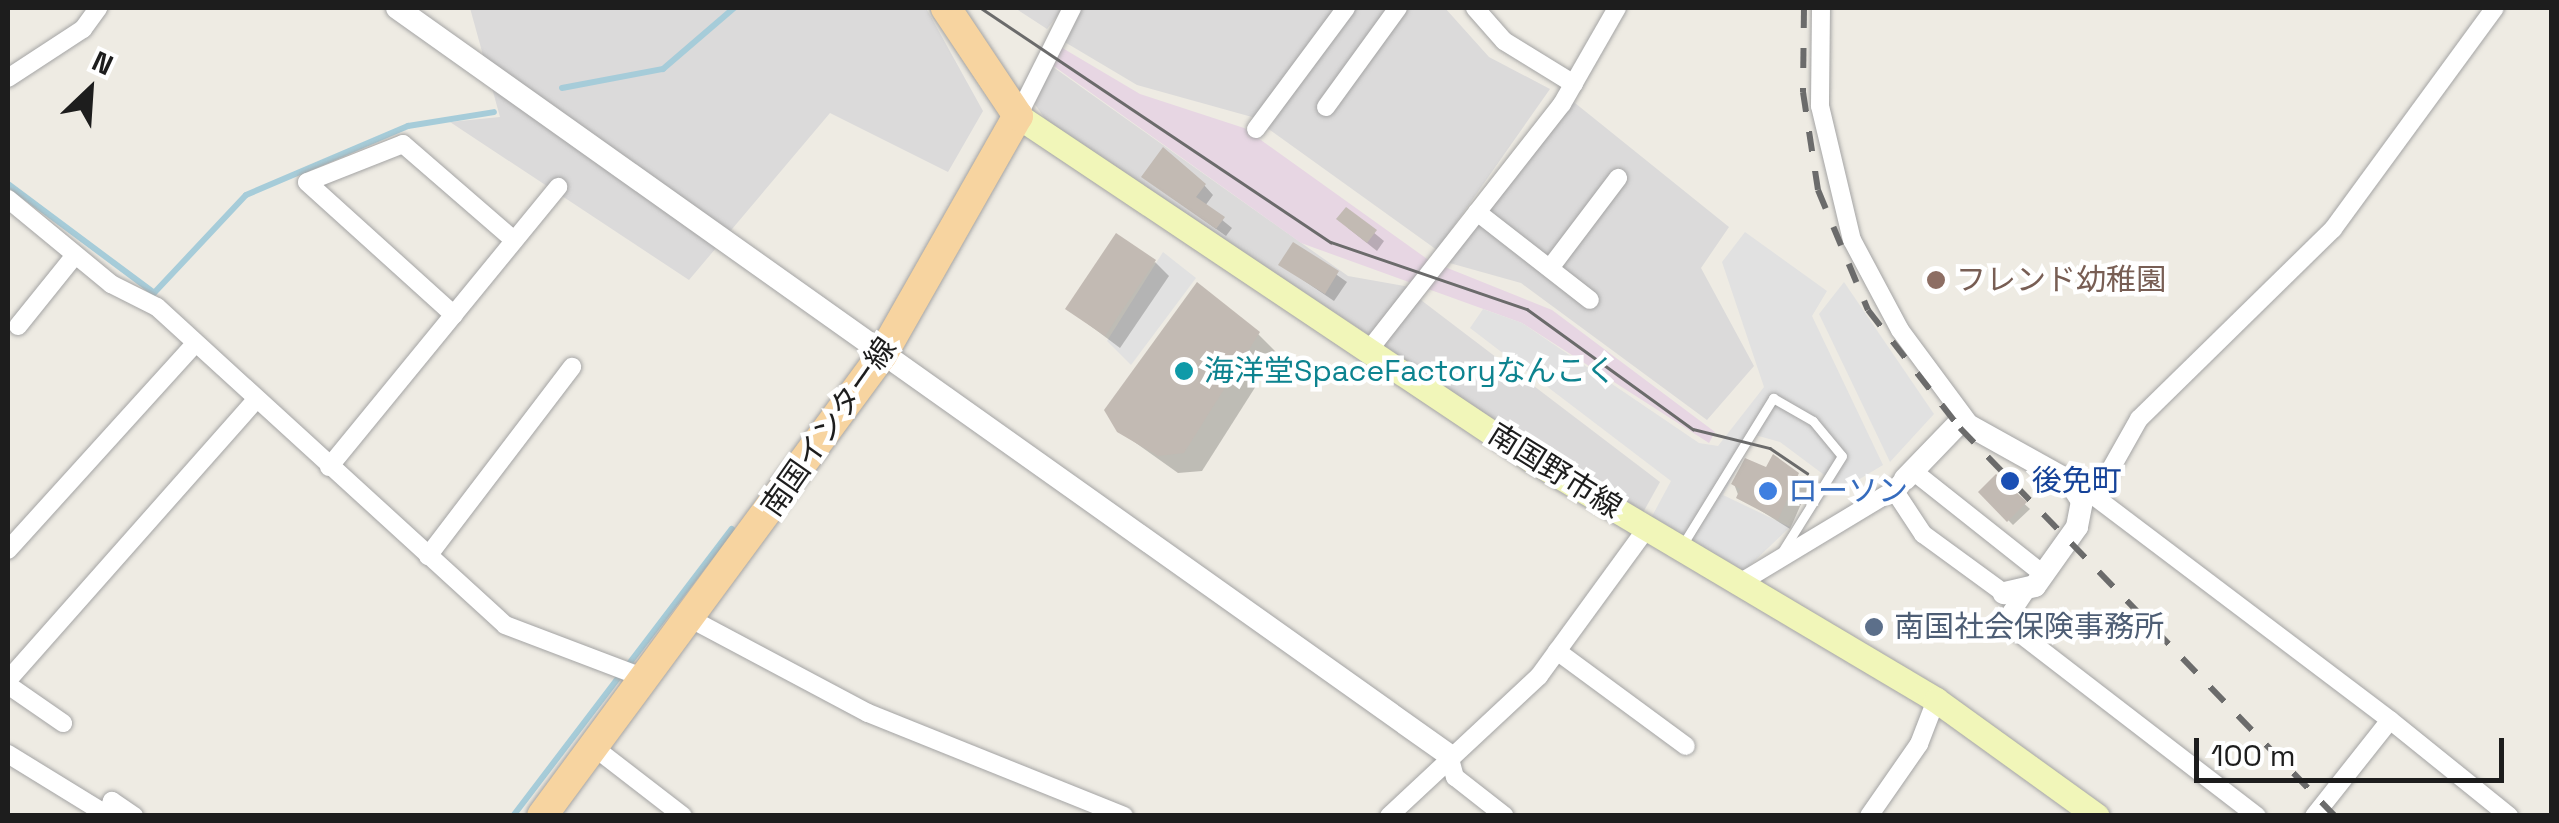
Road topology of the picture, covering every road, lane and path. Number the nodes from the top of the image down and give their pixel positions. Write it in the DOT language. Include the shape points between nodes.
graph roads {
  1 [pos="98,8"];
  2 [pos="397,8"];
  3 [pos="1072,8"];
  4 [pos="1346,8"];
  5 [pos="1398,8"];
  6 [pos="1476,8"];
  7 [pos="1617,8"];
  8 [pos="1821,8"];
  9 [pos="2495,8"];
  10 [pos="949,10"];
  11 [pos="8,78"];
  12 [pos="1574,84"];
  13 [pos="1326,106"];
  14 [pos="1018,116"];
  15 [pos="1256,129"];
  16 [pos="1618,178"];
  17 [pos="558,187"];
  18 [pos="8,199"];
  19 [pos="1477,212"];
  20 [pos="514,240"];
  21 [pos="76,255"];
  22 [pos="1550,268"];
  23 [pos="1590,300"];
  24 [pos="454,315"];
  25 [pos="18,326"];
  26 [pos="195,344"];
  27 [pos="1370,350"];
  28 [pos="882,354"];
  29 [pos="572,367"];
  30 [pos="255,401"];
  31 [pos="1968,422"];
  32 [pos="329,467"];
  33 [pos="1904,480"];
  34 [pos="2088,499"];
  35 [pos="1646,528"];
  36 [pos="1681,547"];
  37 [pos="8,550"];
  38 [pos="1782,553"];
  39 [pos="428,556"];
  40 [pos="2044,575"];
  41 [pos="1743,582"];
  42 [pos="2014,593"];
  43 [pos="693,620"];
  44 [pos="1557,650"];
  45 [pos="647,679"];
  46 [pos="8,682"];
  47 [pos="1936,700"];
  48 [pos="2390,720"];
  49 [pos="64,723"];
  50 [pos="1686,746"];
  51 [pos="595,748"];
  52 [pos="8,754"];
  53 [pos="1449,755"];
  54 [pos="107,815"];
  55 [pos="134,816"];
  56 [pos="542,816"];
  57 [pos="683,816"];
  58 [pos="1124,816"];
  59 [pos="1389,816"];
  60 [pos="1505,816"];
  61 [pos="1870,816"];
  62 [pos="2097,816"];
  63 [pos="2257,816"];
  64 [pos="2314,816"];
  65 [pos="2509,816"];
  1 -- 11 [label="street" via="83,29"];
  2 -- 28 [label="street"];
  3 -- 14 [label="street"];
  4 -- 15 [label="street"];
  5 -- 13 [label="street"];
  6 -- 12 [label="street" via="1504,41"];
  7 -- 12 [label="street"];
  8 -- 31 [label="street" via="1820,106 1852,240 1900,330"];
  9 -- 34 [label="street" via="2333,229 2139,418"];
  10 -- 14 [label="main road"];
  12 -- 19 [label="street"];
  14 -- 27 [label="main road, 南国野市線"];
  14 -- 28 [label="main road, 南国インター線"];
  16 -- 22 [label="street"];
  17 -- 20 [label="street"];
  18 -- 21 [label="street"];
  19 -- 22 [label="street"];
  19 -- 27 [label="street"];
  20 -- 24 [label="street"];
  20 -- 24 [label="street" via="404,144 307,182"];
  21 -- 25 [label="street"];
  21 -- 26 [label="street" via="157,307"];
  22 -- 23 [label="street"];
  24 -- 32 [label="street"];
  26 -- 30 [label="street"];
  26 -- 37 [label="street"];
  27 -- 35 [label="main road, 南国野市線"];
  28 -- 43 [label="main road, 南国インター線"];
  28 -- 53 [label="street"];
  29 -- 39 [label="street"];
  30 -- 32 [label="street"];
  30 -- 46 [label="street"];
  31 -- 33 [label="street" via="1951,426"];
  31 -- 34 [label="street" via="2054,466"];
  32 -- 39 [label="street"];
  33 -- 38 [label="street"];
  33 -- 40 [label="street"];
  33 -- 42 [label="street" via="1923,534"];
  34 -- 40 [label="street"];
  34 -- 48 [label="street"];
  35 -- 36 [label="main road, 南国野市線"];
  35 -- 44 [label="street"];
  36 -- 38 [label="lane" via="1773,398 1813,421 1842,456"];
  36 -- 41 [label="main road, 南国野市線"];
  38 -- 41 [label="street"];
  39 -- 45 [label="street" via="524,637"];
  40 -- 42 [label="street"];
  41 -- 47 [label="main road, 南国野市線"];
  42 -- 63 [label="street" via="2005,622"];
  43 -- 45 [label="main road, 南国インター線"];
  43 -- 58 [label="street" via="868,714"];
  44 -- 50 [label="street"];
  44 -- 53 [label="street"];
  45 -- 51 [label="main road, 南国インター線"];
  46 -- 49 [label="street"];
  47 -- 61 [label="street" via="1919,744"];
  47 -- 62 [label="main road, 南国野市線"];
  48 -- 64 [label="street"];
  48 -- 65 [label="street"];
  51 -- 56 [label="main road, 南国インター線"];
  51 -- 57 [label="street"];
  52 -- 54 [label="street"];
  53 -- 59 [label="street"];
  53 -- 60 [label="street" via="1455,777"];
  54 -- 55 [label="street" via="112,801"];
}
